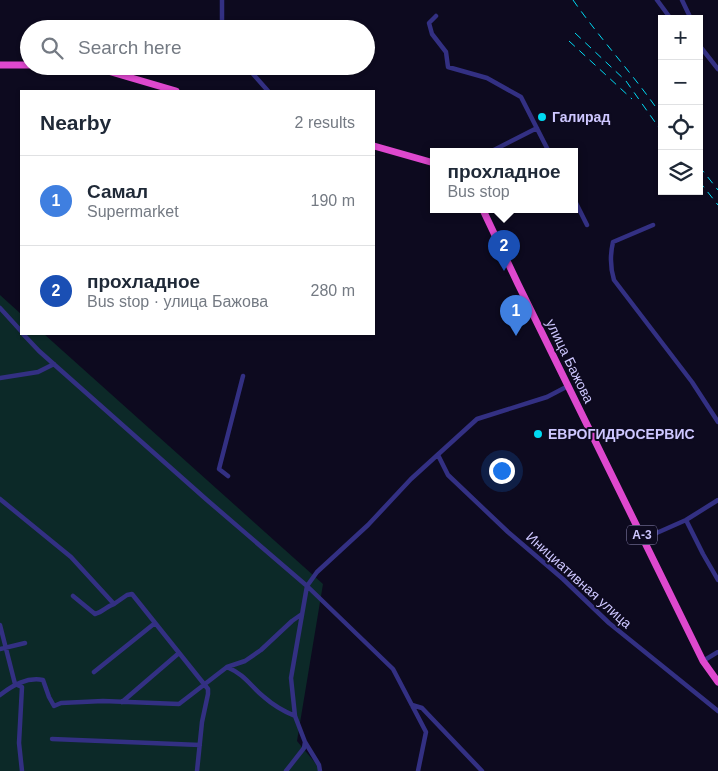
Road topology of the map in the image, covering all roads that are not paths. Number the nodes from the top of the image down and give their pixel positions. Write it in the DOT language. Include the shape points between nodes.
graph roads {
  1 [pos="222,0"];
  2 [pos="657,0"];
  3 [pos="682,0"];
  4 [pos="668,15"];
  5 [pos="689,15"];
  6 [pos="436,16"];
  7 [pos="222,20"];
  8 [pos="703,50"];
  9 [pos="0,65"];
  10 [pos="20,65"];
  11 [pos="718,69"];
  12 [pos="119,75"];
  13 [pos="254,75"];
  14 [pos="172,90"];
  15 [pos="267,90"];
  16 [pos="537,128"];
  17 [pos="375,146"];
  18 [pos="498,148"];
  19 [pos="547,148"];
  20 [pos="430,162"];
  21 [pos="578,208"];
  22 [pos="484,213"];
  23 [pos="587,225"];
  24 [pos="653,225"];
  25 [pos="0,308"];
  26 [pos="20,331"];
  27 [pos="24,335"];
  28 [pos="54,364"];
  29 [pos="243,376"];
  30 [pos="0,378"];
  31 [pos="568,386"];
  32 [pos="718,422"];
  33 [pos="438,455"];
  34 [pos="228,476"];
  35 [pos="0,499"];
  36 [pos="718,500"];
  37 [pos="686,520"];
  38 [pos="644,539"];
  39 [pos="718,580"];
  40 [pos="307,586"];
  41 [pos="73,596"];
  42 [pos="114,604"];
  43 [pos="302,614"];
  44 [pos="155,622"];
  45 [pos="0,625"];
  46 [pos="25,643"];
  47 [pos="6,647"];
  48 [pos="0,649"];
  49 [pos="718,652"];
  50 [pos="179,653"];
  51 [pos="703,661"];
  52 [pos="227,667"];
  53 [pos="94,672"];
  54 [pos="718,682"];
  55 [pos="15,684"];
  56 [pos="205,684"];
  57 [pos="0,695"];
  58 [pos="122,702"];
  59 [pos="412,705"];
  60 [pos="718,711"];
  61 [pos="295,716"];
  62 [pos="52,739"];
  63 [pos="305,742"];
  64 [pos="200,745"];
  65 [pos="22,771"];
  66 [pos="197,771"];
  67 [pos="286,771"];
  68 [pos="320,771"];
  69 [pos="418,771"];
  70 [pos="482,771"];
  1 -- 7 [label="street"];
  2 -- 4 [label="street"];
  3 -- 5 [label="street"];
  6 -- 16 [label="street" via="428,24 446,52 448,67 487,78 521,98"];
  8 -- 11 [label="street"];
  9 -- 10 [label="highway"];
  12 -- 14 [label="highway"];
  13 -- 15 [label="street"];
  16 -- 18 [label="street"];
  16 -- 19 [label="street"];
  17 -- 20 [label="highway"];
  21 -- 23 [label="street"];
  22 -- 31 [label="highway, улица Бажова"];
  24 -- 32 [label="street" via="613,242 610,253 614,280 692,382"];
  25 -- 26 [label="street"];
  27 -- 28 [label="street"];
  28 -- 30 [label="street" via="38,372"];
  28 -- 40 [label="street"];
  29 -- 34 [label="street" via="219,469"];
  31 -- 33 [label="street" via="547,397 476,419"];
  31 -- 38 [label="highway, улица Бажова / A-3"];
  33 -- 40 [label="street" via="317,572"];
  33 -- 60 [label="street, Инициативная улица" via="448,476 508,532 616,629"];
  35 -- 42 [label="street" via="71,557"];
  36 -- 37 [label="street"];
  37 -- 38 [label="street"];
  37 -- 39 [label="street"];
  38 -- 51 [label="highway, улица Бажова / A-3"];
  40 -- 43 [label="street"];
  40 -- 59 [label="street" via="393,669"];
  41 -- 42 [label="street" via="95,614"];
  42 -- 44 [label="street" via="132,594"];
  43 -- 52 [label="street" via="261,650 245,661"];
  43 -- 61 [label="street" via="291,678"];
  44 -- 50 [label="street"];
  44 -- 53 [label="street"];
  45 -- 47 [label="street"];
  46 -- 47 [label="street"];
  47 -- 48 [label="street"];
  47 -- 55 [label="street"];
  49 -- 51 [label="street"];
  50 -- 56 [label="street"];
  50 -- 58 [label="street"];
  51 -- 54 [label="highway, улица Бажова / A-3"];
  52 -- 56 [label="street"];
  52 -- 61 [label="street" via="245,678 282,711"];
  55 -- 57 [label="street"];
  55 -- 58 [label="street" via="43,680 54,706 61,703"];
  55 -- 65 [label="street" via="22,686 19,743"];
  56 -- 58 [label="street" via="179,704"];
  56 -- 64 [label="street" via="208,694"];
  59 -- 69 [label="street" via="426,732"];
  59 -- 70 [label="street" via="422,708"];
  61 -- 63 [label="street"];
  62 -- 64 [label="street"];
  63 -- 67 [label="street"];
  63 -- 68 [label="street"];
  64 -- 66 [label="street"];
}
